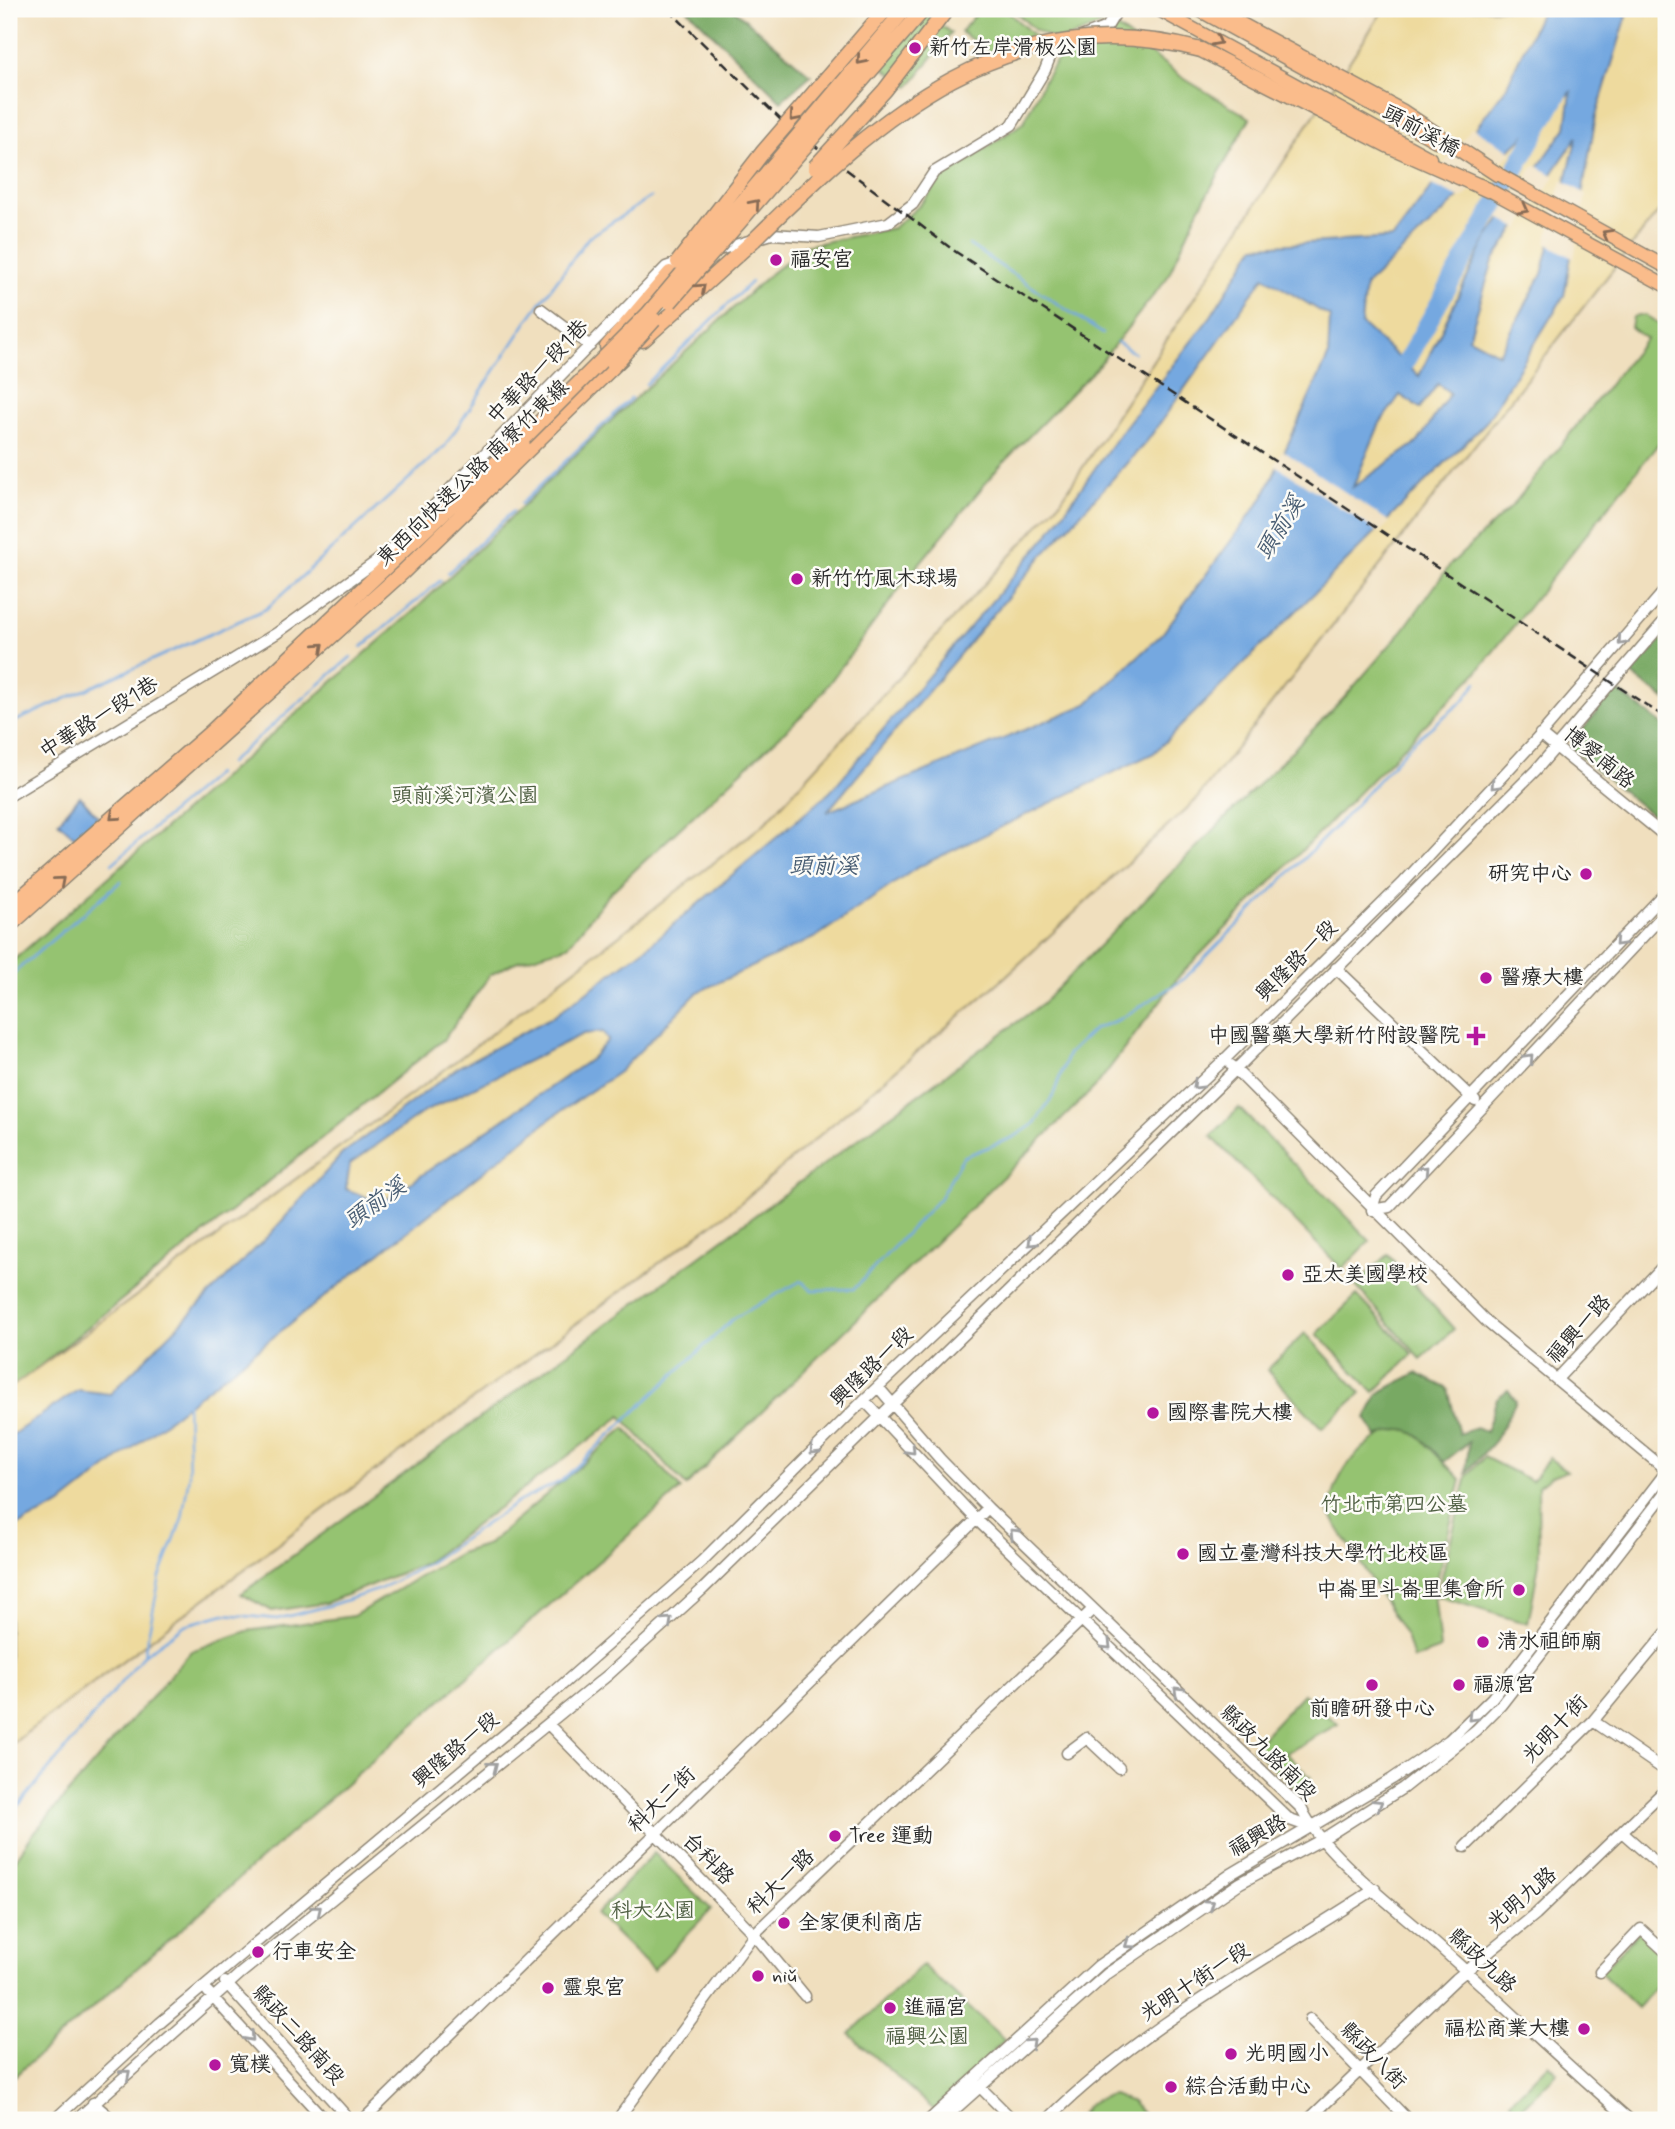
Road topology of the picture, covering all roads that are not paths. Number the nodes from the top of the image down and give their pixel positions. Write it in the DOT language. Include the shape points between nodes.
graph roads {
  1 [pos="886,9"];
  2 [pos="905,9"];
  3 [pos="924,9"];
  4 [pos="947,9"];
  5 [pos="1118,9"];
  6 [pos="1157,9"];
  7 [pos="1197,9"];
  8 [pos="1212,9"];
  9 [pos="1497,174"];
  10 [pos="1488,190"];
  11 [pos="754,240"];
  12 [pos="1666,267"];
  13 [pos="1666,286"];
  14 [pos="541,309"];
  15 [pos="590,346"];
  16 [pos="613,366"];
  17 [pos="524,438"];
  18 [pos="1666,589"];
  19 [pos="1666,619"];
  20 [pos="1540,734"];
  21 [pos="1556,749"];
  22 [pos="9,796"];
  23 [pos="1666,837"];
  24 [pos="1666,892"];
  25 [pos="9,908"];
  26 [pos="1666,912"];
  27 [pos="9,926"];
  28 [pos="1336,968"];
  29 [pos="1225,1059"];
  30 [pos="1235,1069"];
  31 [pos="1471,1097"];
  32 [pos="1482,1107"];
  33 [pos="1372,1210"];
  34 [pos="1666,1263"];
  35 [pos="1557,1379"];
  36 [pos="878,1387"];
  37 [pos="864,1400"];
  38 [pos="894,1405"];
  39 [pos="880,1417"];
  40 [pos="1666,1471"];
  41 [pos="1666,1492"];
  42 [pos="988,1508"];
  43 [pos="976,1519"];
  44 [pos="1092,1610"];
  45 [pos="1082,1620"];
  46 [pos="1666,1633"];
  47 [pos="1592,1720"];
  48 [pos="548,1724"];
  49 [pos="1067,1753"];
  50 [pos="1119,1768"];
  51 [pos="1666,1771"];
  52 [pos="1666,1789"];
  53 [pos="1310,1827"];
  54 [pos="1623,1833"];
  55 [pos="656,1834"];
  56 [pos="1321,1840"];
  57 [pos="1465,1847"];
  58 [pos="1666,1871"];
  59 [pos="1375,1889"];
  60 [pos="754,1934"];
  61 [pos="1666,1952"];
  62 [pos="1466,1971"];
  63 [pos="1600,1972"];
  64 [pos="219,1975"];
  65 [pos="228,1986"];
  66 [pos="204,1987"];
  67 [pos="805,1996"];
  68 [pos="213,1997"];
  69 [pos="1310,2019"];
  70 [pos="1361,2070"];
  71 [pos="976,2083"];
  72 [pos="93,2104"];
  73 [pos="54,2120"];
  74 [pos="76,2120"];
  75 [pos="113,2120"];
  76 [pos="325,2120"];
  77 [pos="350,2120"];
  78 [pos="363,2120"];
  79 [pos="617,2120"];
  80 [pos="929,2120"];
  81 [pos="943,2120"];
  82 [pos="1013,2120"];
  83 [pos="1047,2120"];
  84 [pos="1308,2120"];
  85 [pos="1408,2120"];
  86 [pos="1630,2120"];
  1 -- 17 [label="highway, one-way, bridge" via="642,306"];
  2 -- 17 [label="highway, 東西向快速公路 南寮竹東線, one-way, bridge" via="648,314"];
  16 -- 3 [label="highway, 東西向快速公路 南寮竹東線, one-way, bridge"];
  4 -- 11 [label="highway, bridge" via="885,90"];
  5 -- 15 [label="street, 中華路一段1巷" via="1107,27 1054,47 1012,125 934,172 913,204 888,223 818,237 772,234 666,267"];
  6 -- 10 [label="main road, 頭前溪橋, one-way"];
  7 -- 9 [label="main road, 頭前溪橋"];
  8 -- 9 [label="highway" via="1403,112"];
  12 -- 9 [label="main road, 頭前溪橋, one-way"];
  10 -- 11 [label="highway, bridge" via="1387,145 1201,50 1139,32 1082,29 999,46 942,74 863,134"];
  10 -- 13 [label="main road, 頭前溪橋, one-way"];
  16 -- 11 [label="highway, one-way, bridge"];
  14 -- 15 [label="street"];
  15 -- 22 [label="street, 中華路一段1巷" via="388,553 277,633"];
  27 -- 16 [label="highway, 東西向快速公路 南寮竹東線, one-way" via="402,573"];
  17 -- 25 [label="highway, 東西向快速公路 南寮竹東線, one-way" via="210,733"];
  18 -- 20 [label="street, 興隆路一段, one-way"];
  19 -- 21 [label="street, 興隆路一段"];
  20 -- 21 [label="street, 博愛南路"];
  20 -- 29 [label="street, 興隆路一段, one-way" via="1404,882"];
  21 -- 23 [label="street, 博愛南路"];
  21 -- 28 [label="street, 興隆路一段"];
  24 -- 31 [label="street, one-way"];
  32 -- 26 [label="street, one-way"];
  28 -- 30 [label="street, 興隆路一段"];
  28 -- 31 [label="street"];
  29 -- 30 [label="street"];
  29 -- 36 [label="street, 興隆路一段, one-way"];
  30 -- 33 [label="street"];
  30 -- 38 [label="street, 興隆路一段"];
  31 -- 32 [label="street"];
  31 -- 33 [label="street" via="1376,1196"];
  33 -- 32 [label="street, one-way" via="1389,1207"];
  33 -- 35 [label="street" via="1488,1324"];
  34 -- 35 [label="street, 福興一路"];
  35 -- 40 [label="street, 福興一路"];
  36 -- 37 [label="street, 興隆路一段"];
  36 -- 38 [label="street, 縣政九路南段"];
  37 -- 39 [label="street, 縣政九路南段"];
  37 -- 64 [label="street, 興隆路一段, one-way" via="702,1561"];
  38 -- 39 [label="street, 興隆路一段"];
  38 -- 42 [label="street, 縣政九路南段"];
  39 -- 43 [label="street, 縣政九路南段, one-way"];
  48 -- 39 [label="street, 興隆路一段, one-way" via="703,1589"];
  40 -- 53 [label="street, 福興路, one-way" via="1619,1537 1476,1714 1421,1759"];
  56 -- 41 [label="street, 福興路, one-way" via="1403,1788 1501,1705"];
  42 -- 43 [label="street, 科大二街"];
  44 -- 42 [label="street, 縣政九路南段, one-way"];
  43 -- 45 [label="street, 縣政九路南段"];
  43 -- 55 [label="street, 科大二街"];
  44 -- 45 [label="street, 科大一路"];
  53 -- 44 [label="street, 縣政九路南段, one-way" via="1300,1808"];
  45 -- 53 [label="street, 縣政九路南段, one-way" via="1290,1820"];
  45 -- 60 [label="street, 科大一路"];
  46 -- 47 [label="street, 光明十街"];
  47 -- 51 [label="street"];
  47 -- 57 [label="street, 光明十街"];
  48 -- 55 [label="street, 台科路"];
  65 -- 48 [label="street, 興隆路一段, one-way"];
  49 -- 50 [label="street" via="1087,1738"];
  52 -- 54 [label="street, 光明九路"];
  53 -- 56 [label="street, 縣政九路"];
  53 -- 71 [label="street, 福興路, one-way" via="1231,1874 1099,1965"];
  54 -- 58 [label="street"];
  54 -- 62 [label="street, 光明九路"];
  55 -- 60 [label="street, 台科路"];
  55 -- 78 [label="street, 科大二街"];
  56 -- 59 [label="street, 縣政九路"];
  71 -- 56 [label="street, 福興路, one-way" via="1107,1975 1240,1883"];
  59 -- 62 [label="street, 縣政九路"];
  59 -- 83 [label="street, 光明十街一段" via="1132,2045"];
  60 -- 67 [label="street, 台科路"];
  60 -- 79 [label="street, 科大一路"];
  61 -- 63 [label="street" via="1641,1929"];
  62 -- 70 [label="street, 光明九路"];
  62 -- 86 [label="street, 縣政九路"];
  64 -- 65 [label="street, 縣政二路南段"];
  64 -- 66 [label="street, 興隆路一段"];
  65 -- 68 [label="street, 興隆路一段"];
  65 -- 77 [label="street, 縣政二路南段"];
  66 -- 68 [label="street, 縣政二路南段"];
  66 -- 73 [label="street, 興隆路一段"];
  72 -- 68 [label="street, 興隆路一段, one-way"];
  68 -- 76 [label="street, 縣政二路南段, one-way"];
  69 -- 70 [label="street, 縣政八街"];
  70 -- 84 [label="street, 光明九路"];
  70 -- 85 [label="street, 縣政八街"];
  71 -- 80 [label="street, 福興路"];
  71 -- 81 [label="street, 福興路"];
  71 -- 82 [label="street"];
  72 -- 74 [label="street, 興隆路一段"];
  72 -- 75 [label="street"];
}
